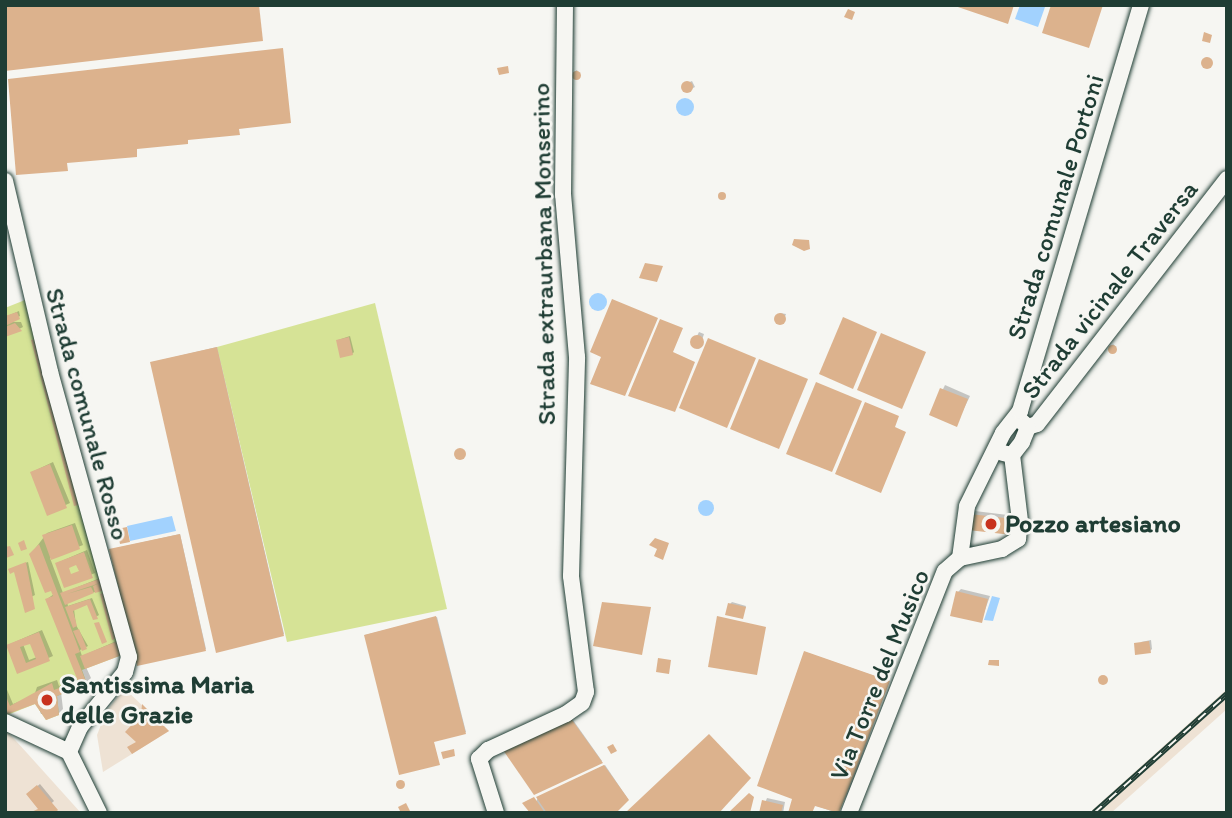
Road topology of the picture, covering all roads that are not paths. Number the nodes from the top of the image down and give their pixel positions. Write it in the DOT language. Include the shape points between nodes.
graph roads {
  1 [pos="565,5"];
  2 [pos="1141,5"];
  3 [pos="1227,178"];
  4 [pos="5,181"];
  5 [pos="1021,424"];
  6 [pos="996,447"];
  7 [pos="1012,455"];
  8 [pos="960,558"];
  9 [pos="6,723"];
  10 [pos="69,752"];
  11 [pos="99,813"];
  12 [pos="496,813"];
  13 [pos="849,813"];
  1 -- 12 [label="street, Strada extraurbana Monserino" via="563,195 577,357 571,576 586,692 582,703 566,714 488,750 479,759"];
  2 -- 5 [label="street, Strada comunale Portoni"];
  3 -- 5 [label="street, Strada vicinale Traversa" via="1037,424"];
  4 -- 10 [label="street, Strada comunale Rosso" via="69,448 129,657 125,672 80,727"];
  5 -- 6 [label="street, Via Torre del Musico"];
  5 -- 7 [label="street"];
  6 -- 7 [label="street"];
  6 -- 8 [label="street, Via Torre del Musico" via="967,506"];
  7 -- 8 [label="street, Via Torre del Musico" via="1018,539 1002,549"];
  8 -- 13 [label="street, Via Torre del Musico" via="945,571 932,598"];
  9 -- 10 [label="street"];
  10 -- 11 [label="street"];
}
